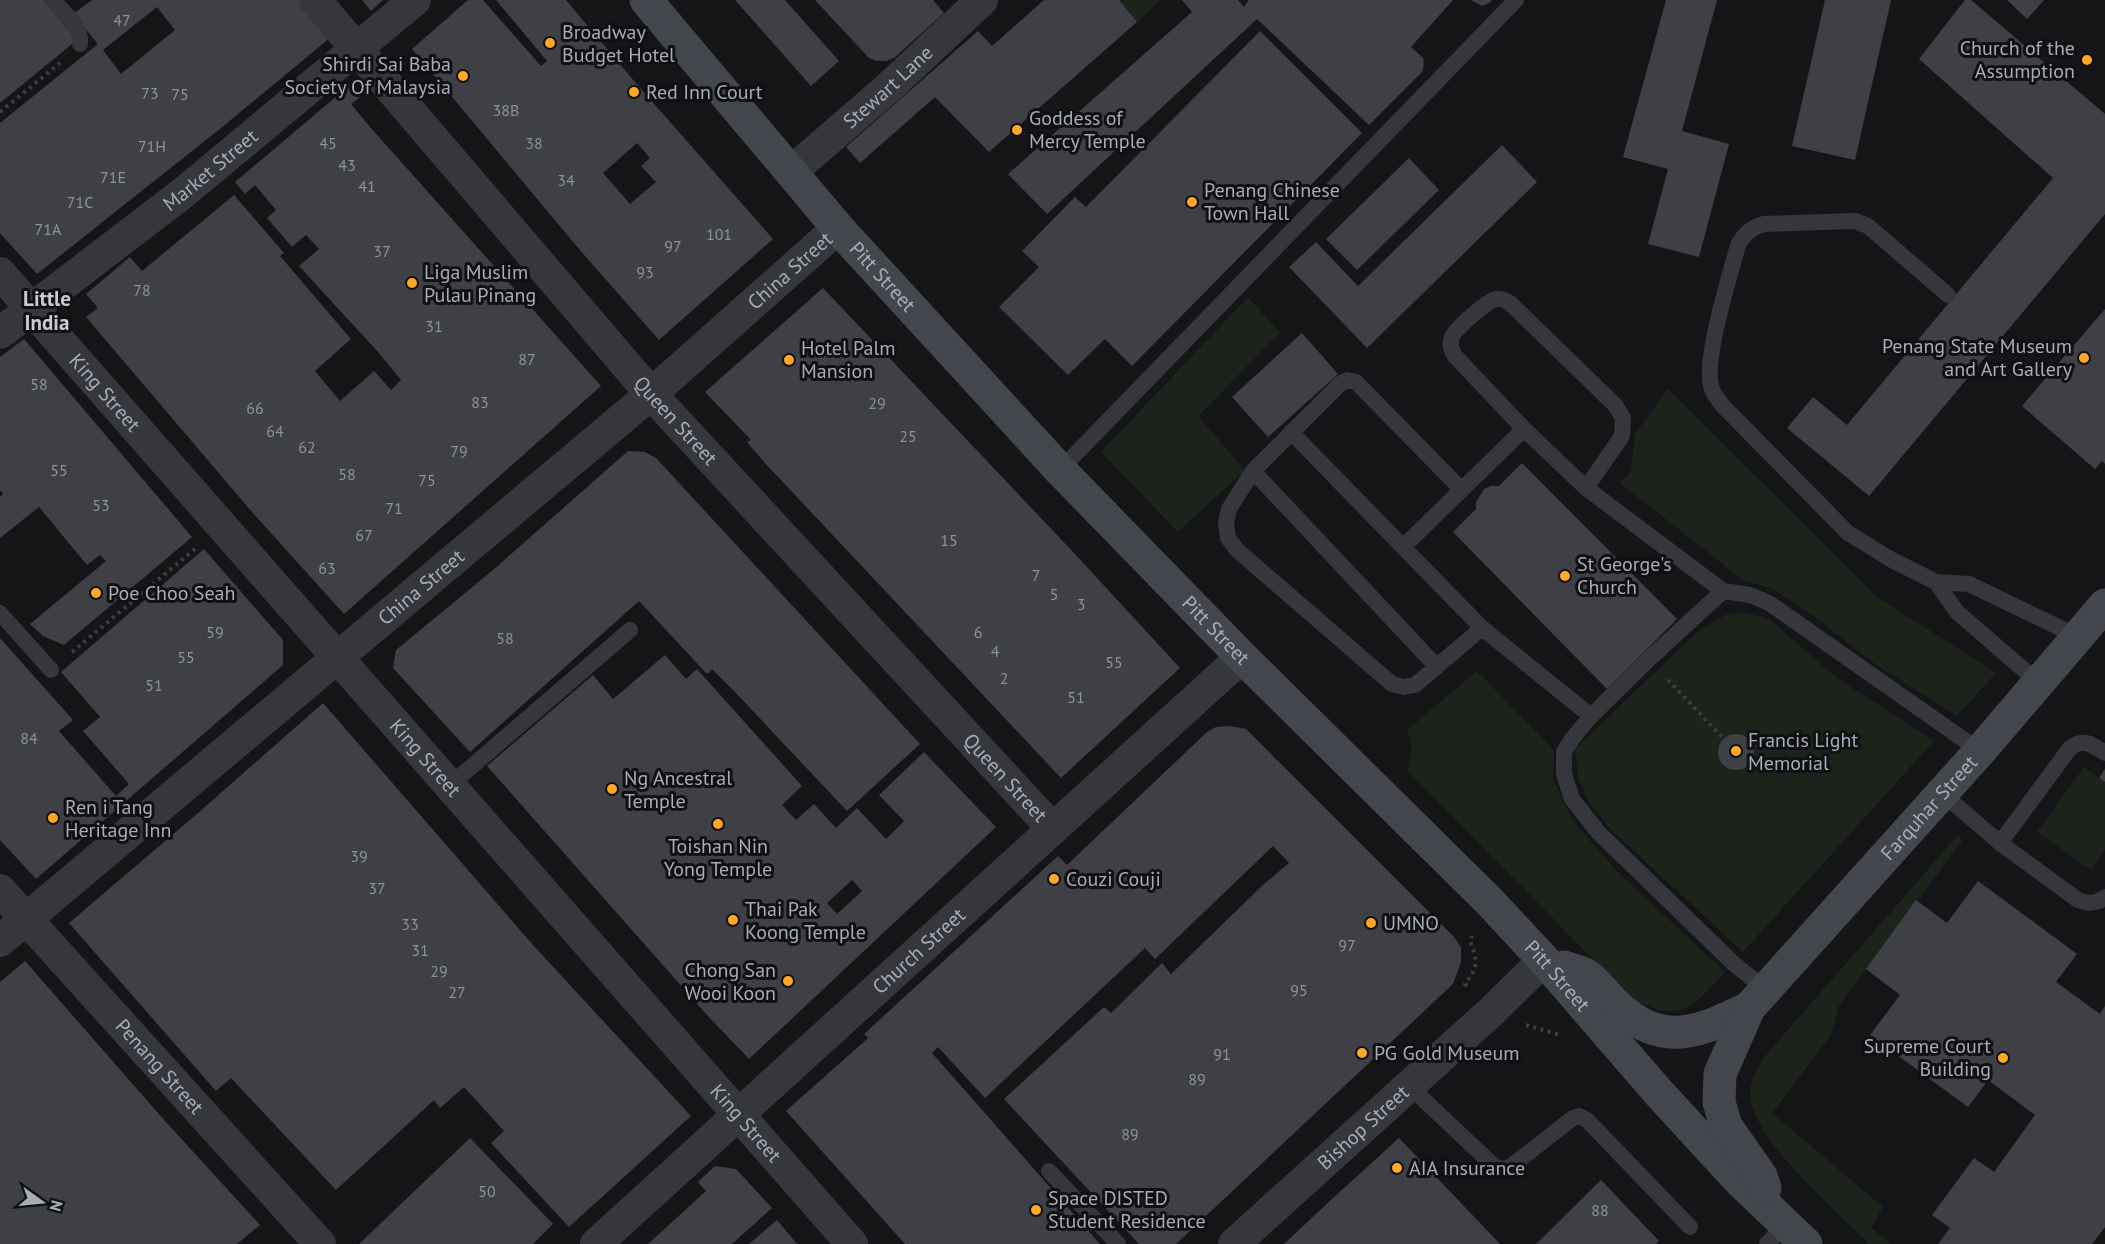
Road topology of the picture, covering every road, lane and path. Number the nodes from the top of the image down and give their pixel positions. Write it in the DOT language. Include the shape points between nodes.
graph roads {
  1 [pos="53,0"];
  2 [pos="315,0"];
  3 [pos="415,0"];
  4 [pos="646,0"];
  5 [pos="982,0"];
  6 [pos="1516,0"];
  7 [pos="80,44"];
  8 [pos="356,50"];
  9 [pos="0,112"];
  10 [pos="791,172"];
  11 [pos="838,228"];
  12 [pos="0,273"];
  13 [pos="1948,295"];
  14 [pos="33,309"];
  15 [pos="0,333"];
  16 [pos="651,394"];
  17 [pos="1524,429"];
  18 [pos="1291,432"];
  19 [pos="1060,470"];
  20 [pos="1253,471"];
  21 [pos="1586,488"];
  22 [pos="1462,490"];
  23 [pos="224,525"];
  24 [pos="1403,548"];
  25 [pos="1936,582"];
  26 [pos="1723,591"];
  27 [pos="2105,605"];
  28 [pos="0,613"];
  29 [pos="1482,628"];
  30 [pos="630,630"];
  31 [pos="2079,637"];
  32 [pos="1242,657"];
  33 [pos="337,659"];
  34 [pos="1649,659"];
  35 [pos="1437,667"];
  36 [pos="51,670"];
  37 [pos="2039,683"];
  38 [pos="1591,716"];
  39 [pos="1724,739"];
  40 [pos="1980,751"];
  41 [pos="2105,753"];
  42 [pos="449,786"];
  43 [pos="1942,793"];
  44 [pos="1052,828"];
  45 [pos="2000,843"];
  46 [pos="0,891"];
  47 [pos="2105,897"];
  48 [pos="25,919"];
  49 [pos="0,941"];
  50 [pos="1544,960"];
  51 [pos="1465,984"];
  52 [pos="1757,999"];
  53 [pos="1492,1011"];
  54 [pos="1568,1043"];
  55 [pos="1408,1085"];
  56 [pos="740,1115"];
  57 [pos="1049,1171"];
  58 [pos="1690,1227"];
  59 [pos="1784,1232"];
  60 [pos="320,1244"];
  61 [pos="596,1244"];
  62 [pos="852,1244"];
  63 [pos="1118,1244"];
  64 [pos="1234,1244"];
  1 -- 7 [label="lane" via="77,27"];
  2 -- 8 [label="street, Queen Street"];
  3 -- 8 [label="street, Market Street"];
  4 -- 10 [label="main road, Pitt Street"];
  5 -- 10 [label="street, Stewart Lane"];
  6 -- 19 [label="lane"];
  7 -- 9 [label="path"];
  8 -- 14 [label="street, Market Street" via="183,193"];
  8 -- 16 [label="street, Queen Street"];
  10 -- 11 [label="main road, Pitt Street"];
  11 -- 16 [label="street, China Street"];
  11 -- 19 [label="main road, Pitt Street"];
  12 -- 14 [label="street, King Street"];
  13 -- 25 [label="lane" via="1868,226 1855,221 1753,227 1738,245 1709,370 1712,390 1722,405 1848,533"];
  14 -- 15 [label="street, Market Street"];
  14 -- 23 [label="street, King Street"];
  16 -- 33 [label="street, China Street"];
  16 -- 44 [label="street, Queen Street"];
  17 -- 21 [label="lane"];
  17 -- 21 [label="lane" via="1450,348 1456,331 1495,299 1510,303 1615,405 1623,418 1622,436"];
  17 -- 22 [label="lane"];
  18 -- 20 [label="lane"];
  18 -- 22 [label="lane" via="1340,384 1347,380 1356,382"];
  18 -- 24 [label="lane"];
  19 -- 32 [label="main road, Pitt Street"];
  20 -- 35 [label="lane"];
  20 -- 35 [label="lane" via="1229,509 1228,538 1237,550 1392,684 1415,685"];
  21 -- 26 [label="lane"];
  22 -- 24 [label="lane"];
  23 -- 33 [label="street, King Street"];
  23 -- 36 [label="path"];
  24 -- 29 [label="lane"];
  25 -- 31 [label="lane" via="1969,584"];
  25 -- 37 [label="lane" via="1957,612"];
  26 -- 34 [label="lane"];
  26 -- 40 [label="lane" via="1769,603"];
  27 -- 31 [label="main road, Farquhar Street"];
  28 -- 36 [label="lane"];
  29 -- 35 [label="lane"];
  29 -- 38 [label="lane"];
  30 -- 42 [label="lane"];
  31 -- 37 [label="main road, Farquhar Street"];
  32 -- 44 [label="street, Church Street"];
  32 -- 50 [label="main road, Pitt Street"];
  33 -- 42 [label="street, King Street"];
  33 -- 48 [label="street, China Street"];
  34 -- 38 [label="lane"];
  34 -- 39 [label="path"];
  37 -- 40 [label="main road, Farquhar Street"];
  38 -- 52 [label="lane" via="1564,752 1564,774 1572,799 1598,832 1732,963"];
  40 -- 43 [label="main road, Farquhar Street"];
  41 -- 45 [label="lane" via="2085,742 2070,748"];
  42 -- 56 [label="street, King Street"];
  43 -- 45 [label="lane"];
  43 -- 52 [label="main road, Farquhar Street"];
  44 -- 56 [label="street, Church Street"];
  45 -- 47 [label="lane" via="2078,900 2088,904"];
  46 -- 48 [label="street, Penang Street"];
  48 -- 49 [label="street, China Street"];
  48 -- 60 [label="street, Penang Street"];
  50 -- 52 [label="main road, Farquhar Street" via="1587,975 1635,1020 1675,1033 1713,1025"];
  50 -- 53 [label="street, Bishop Street"];
  50 -- 59 [label="main road, Pitt Street"];
  51 -- 53 [label="path"];
  52 -- 59 [label="main road, Farquhar Street" via="1720,1074 1719,1102 1726,1126 1761,1176"];
  53 -- 54 [label="path" via="1506,1026 1524,1024 1560,1035"];
  53 -- 55 [label="street, Bishop Street"];
  55 -- 58 [label="lane" via="1494,1166 1502,1169 1510,1167 1573,1118 1587,1120"];
  55 -- 64 [label="street, Bishop Street"];
  56 -- 61 [label="street, Church Street"];
  56 -- 62 [label="street, King Street"];
  57 -- 63 [label="lane"];
}
